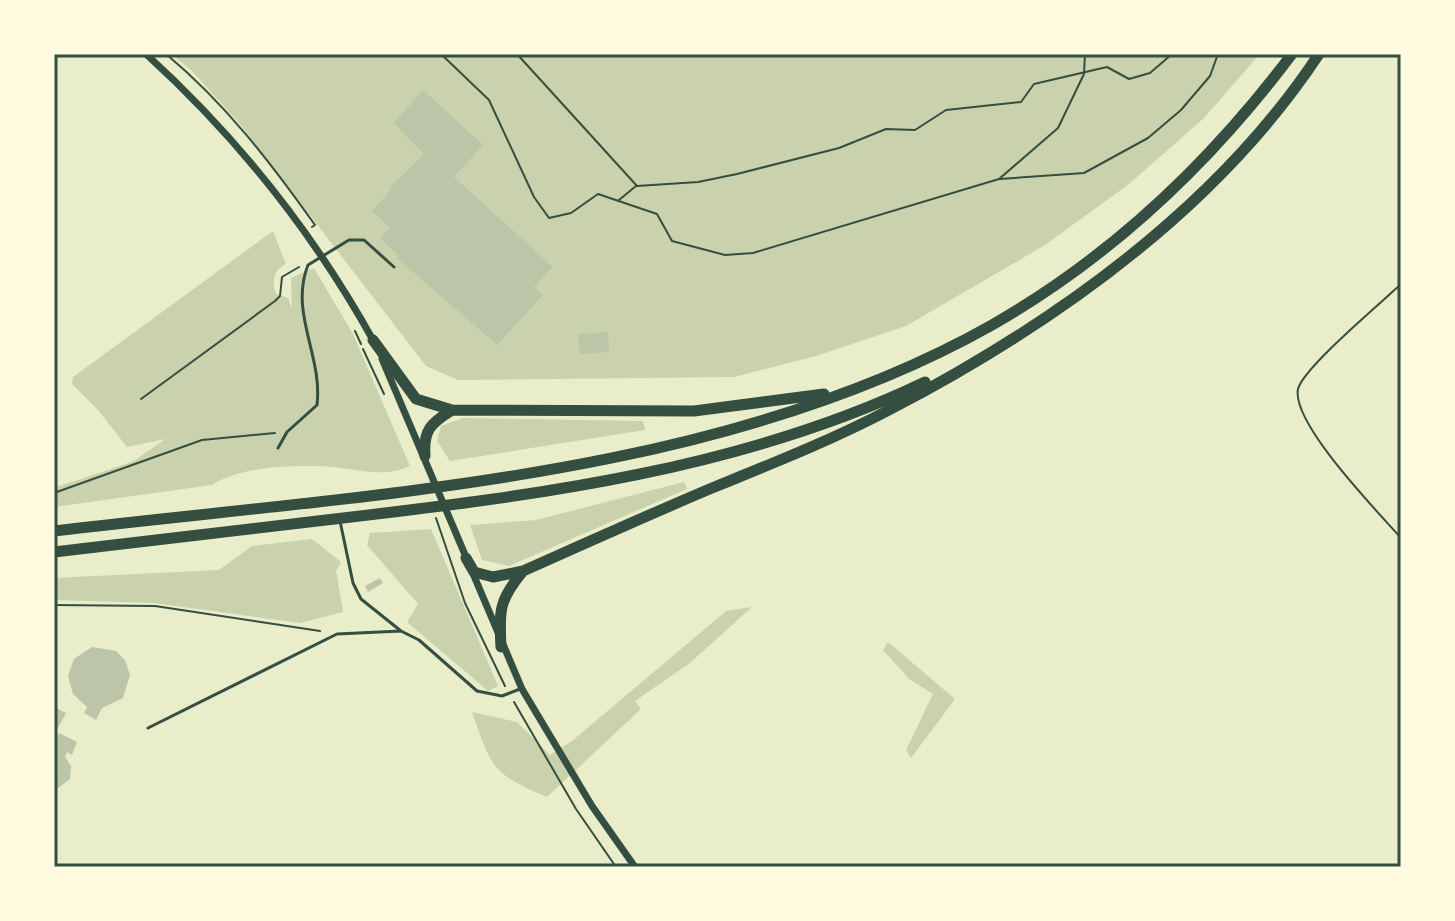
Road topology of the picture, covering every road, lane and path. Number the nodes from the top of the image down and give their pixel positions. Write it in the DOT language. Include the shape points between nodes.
graph roads {
  1 [pos="146,54"];
  2 [pos="166,54"];
  3 [pos="441,54"];
  4 [pos="517,54"];
  5 [pos="1085,54"];
  6 [pos="1172,54"];
  7 [pos="1218,54"];
  8 [pos="1292,54"];
  9 [pos="1319,54"];
  10 [pos="1084,74"];
  11 [pos="999,179"];
  12 [pos="637,186"];
  13 [pos="619,200"];
  14 [pos="305,233"];
  15 [pos="323,257"];
  16 [pos="308,265"];
  17 [pos="394,267"];
  18 [pos="1401,284"];
  19 [pos="1023,331"];
  20 [pos="373,340"];
  21 [pos="849,390"];
  22 [pos="141,399"];
  23 [pos="452,410"];
  24 [pos="287,432"];
  25 [pos="278,448"];
  26 [pos="425,456"];
  27 [pos="54,493"];
  28 [pos="339,518"];
  29 [pos="54,531"];
  30 [pos="1401,538"];
  31 [pos="54,552"];
  32 [pos="466,558"];
  33 [pos="523,571"];
  34 [pos="54,605"];
  35 [pos="401,631"];
  36 [pos="337,634"];
  37 [pos="501,647"];
  38 [pos="522,689"];
  39 [pos="148,728"];
  40 [pos="635,867"];
  1 -- 14 [label="street" via="226,134"];
  2 -- 14 [label="path" via="199,83 284,181 315,225"];
  3 -- 13 [label="path" via="489,100 549,218 571,213 598,194"];
  4 -- 12 [label="path"];
  5 -- 10 [label="path"];
  6 -- 10 [label="path" via="1150,73 1129,79 1107,67"];
  7 -- 11 [label="path" via="1210,76 1148,138 1084,173"];
  8 -- 21 [label="highway" via="1213,149 1105,249 989,326"];
  9 -- 19 [label="highway" via="1265,123 1182,210 1108,273"];
  10 -- 11 [label="path" via="1058,128"];
  10 -- 12 [label="path" via="1034,84 1021,102 946,110 915,130 886,129 839,148 698,182"];
  11 -- 13 [label="path" via="753,253 725,255 672,241 657,214"];
  12 -- 13 [label="path"];
  14 -- 15 [label="street"];
  15 -- 16 [label="lane"];
  15 -- 17 [label="lane" via="349,240 364,240"];
  15 -- 20 [label="street"];
  16 -- 22 [label="path" via="289,270 275,301"];
  16 -- 24 [label="lane" via="299,298 318,370 317,405"];
  18 -- 30 [label="path" via="1311,369 1298,388 1298,403 1350,479"];
  19 -- 28 [label="highway" via="911,389 771,440 643,473"];
  19 -- 33 [label="highway" via="887,411"];
  20 -- 23 [label="highway" via="416,399"];
  20 -- 26 [label="street"];
  21 -- 23 [label="highway" via="694,411"];
  21 -- 29 [label="highway" via="705,437 570,466"];
  23 -- 26 [label="highway" via="428,428"];
  24 -- 25 [label="lane"];
  24 -- 27 [label="path" via="202,440"];
  26 -- 32 [label="street"];
  28 -- 31 [label="highway"];
  28 -- 35 [label="lane" via="361,599"];
  32 -- 33 [label="highway" via="474,572 493,577"];
  32 -- 37 [label="street"];
  33 -- 37 [label="highway" via="500,606"];
  34 -- 36 [label="path" via="155,606"];
  35 -- 36 [label="lane"];
  35 -- 38 [label="lane" via="419,640 477,691 502,696"];
  36 -- 39 [label="lane"];
  37 -- 38 [label="street"];
  38 -- 40 [label="street" via="584,795"];
}
